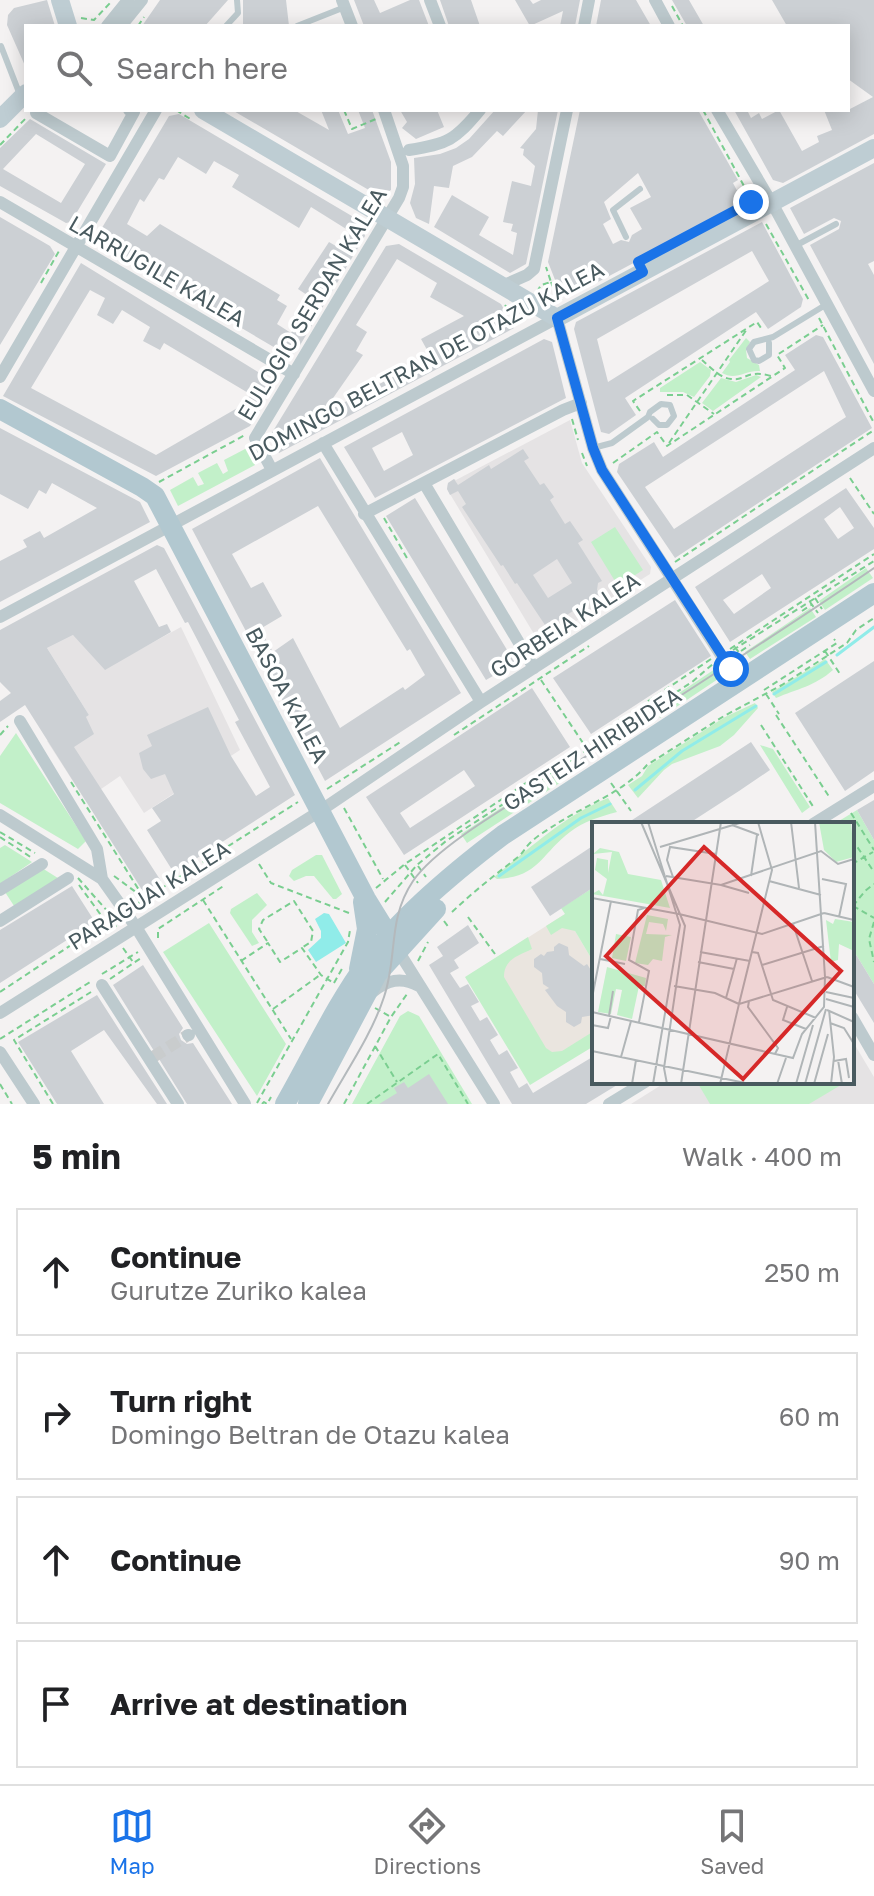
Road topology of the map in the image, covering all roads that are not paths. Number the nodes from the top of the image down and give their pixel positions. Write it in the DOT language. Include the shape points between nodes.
graph roads {
  1 [pos="60,0"];
  2 [pos="128,0"];
  3 [pos="142,0"];
  4 [pos="237,0"];
  5 [pos="430,0"];
  6 [pos="589,0"];
  7 [pos="655,0"];
  8 [pos="344,3"];
  9 [pos="72,22"];
  10 [pos="109,24"];
  11 [pos="123,24"];
  12 [pos="228,24"];
  13 [pos="301,24"];
  14 [pos="351,24"];
  15 [pos="439,24"];
  16 [pos="584,24"];
  17 [pos="668,24"];
  18 [pos="1,46"];
  19 [pos="24,94"];
  20 [pos="24,104"];
  21 [pos="24,107"];
  22 [pos="24,110"];
  23 [pos="35,112"];
  24 [pos="134,112"];
  25 [pos="155,112"];
  26 [pos="206,112"];
  27 [pos="478,112"];
  28 [pos="567,112"];
  29 [pos="718,112"];
  30 [pos="380,115"];
  31 [pos="0,119"];
  32 [pos="0,126"];
  33 [pos="0,136"];
  34 [pos="874,148"];
  35 [pos="409,150"];
  36 [pos="640,189"];
  37 [pos="0,202"];
  38 [pos="771,204"];
  39 [pos="389,218"];
  40 [pos="836,224"];
  41 [pos="626,237"];
  42 [pos="71,244"];
  43 [pos="795,246"];
  44 [pos="502,294"];
  45 [pos="821,307"];
  46 [pos="557,318"];
  47 [pos="769,343"];
  48 [pos="294,374"];
  49 [pos="0,377"];
  50 [pos="874,391"];
  51 [pos="581,403"];
  52 [pos="0,409"];
  53 [pos="653,419"];
  54 [pos="323,443"];
  55 [pos="593,448"];
  56 [pos="874,448"];
  57 [pos="272,470"];
  58 [pos="424,483"];
  59 [pos="364,514"];
  60 [pos="171,526"];
  61 [pos="673,579"];
  62 [pos="874,593"];
  63 [pos="874,609"];
  64 [pos="0,617"];
  65 [pos="537,674"];
  66 [pos="739,683"];
  67 [pos="481,702"];
  68 [pos="20,721"];
  69 [pos="874,786"];
  70 [pos="320,811"];
  71 [pos="0,815"];
  72 [pos="815,818"];
  73 [pos="42,864"];
  74 [pos="68,878"];
  75 [pos="102,879"];
  76 [pos="0,890"];
  77 [pos="367,900"];
  78 [pos="0,921"];
  79 [pos="136,927"];
  80 [pos="419,928"];
  81 [pos="393,942"];
  82 [pos="99,980"];
  83 [pos="416,981"];
  84 [pos="359,991"];
  85 [pos="0,1013"];
  86 [pos="854,1020"];
  87 [pos="0,1052"];
  88 [pos="874,1055"];
  89 [pos="642,1084"];
  90 [pos="34,1104"];
  91 [pos="178,1104"];
  92 [pos="245,1104"];
  93 [pos="285,1104"];
  94 [pos="308,1104"];
  95 [pos="494,1104"];
  96 [pos="609,1104"];
  1 -- 9 [label="main road"];
  2 -- 10 [label="street"];
  3 -- 11 [label="street"];
  4 -- 12 [label="lane" via="238,13"];
  5 -- 15 [label="street"];
  6 -- 16 [label="street"];
  7 -- 17 [label="street"];
  8 -- 13 [label="lane"];
  8 -- 14 [label="street"];
  18 -- 19 [label="lane"];
  20 -- 32 [label="lane"];
  21 -- 31 [label="main road"];
  22 -- 33 [label="main road"];
  23 -- 24 [label="street" via="110,156"];
  25 -- 42 [label="street"];
  26 -- 39 [label="main road"];
  27 -- 35 [label="street" via="459,135"];
  28 -- 44 [label="street" via="534,269"];
  29 -- 38 [label="street"];
  30 -- 39 [label="street, EULOGIO SERDAN KALEA" via="400,152 404,176"];
  34 -- 38 [label="main road, DOMINGO BELTRAN DE OTAZU KALEA"];
  36 -- 41 [label="lane" via="613,210"];
  37 -- 42 [label="street, LARRUGILE KALEA"];
  38 -- 43 [label="street"];
  38 -- 46 [label="main road, DOMINGO BELTRAN DE OTAZU KALEA" via="641,268"];
  39 -- 44 [label="main road"];
  39 -- 48 [label="street, EULOGIO SERDAN KALEA"];
  40 -- 43 [label="lane"];
  42 -- 48 [label="street, LARRUGILE KALEA"];
  42 -- 49 [label="street"];
  43 -- 45 [label="street"];
  44 -- 46 [label="main road"];
  45 -- 47 [label="lane" via="751,345 754,360 765,359"];
  45 -- 50 [label="street"];
  46 -- 51 [label="street"];
  46 -- 54 [label="street, DOMINGO BELTRAN DE OTAZU KALEA"];
  48 -- 57 [label="street, EULOGIO SERDAN KALEA" via="255,438"];
  51 -- 55 [label="street"];
  51 -- 58 [label="street"];
  52 -- 60 [label="main road, BASOA KALEA" via="149,491"];
  53 -- 55 [label="lane" via="667,425 674,416 670,405 661,404 612,443"];
  54 -- 57 [label="street, DOMINGO BELTRAN DE OTAZU KALEA"];
  54 -- 59 [label="street"];
  55 -- 61 [label="street" via="605,476"];
  56 -- 61 [label="street, GORBEIA KALEA"];
  57 -- 60 [label="street, DOMINGO BELTRAN DE OTAZU KALEA"];
  58 -- 59 [label="street"];
  58 -- 65 [label="street"];
  59 -- 67 [label="street"];
  60 -- 64 [label="street, DOMINGO BELTRAN DE OTAZU KALEA"];
  60 -- 70 [label="main road, BASOA KALEA"];
  61 -- 65 [label="street, GORBEIA KALEA"];
  61 -- 66 [label="street"];
  62 -- 66 [label="main road, GASTEIZ HIRIBIDEA"];
  63 -- 80 [label="main road, GASTEIZ HIRIBIDEA" via="512,844"];
  65 -- 67 [label="street, GORBEIA KALEA"];
  66 -- 80 [label="main road, GASTEIZ HIRIBIDEA" via="503,835 460,868"];
  67 -- 70 [label="street, GORBEIA KALEA"];
  68 -- 75 [label="street" via="97,849"];
  69 -- 72 [label="street"];
  70 -- 77 [label="main road, BASOA KALEA"];
  70 -- 79 [label="street, PARAGUAI KALEA"];
  71 -- 75 [label="street"];
  73 -- 76 [label="street"];
  74 -- 78 [label="street"];
  75 -- 79 [label="street"];
  77 -- 80 [label="main road"];
  77 -- 81 [label="main road, BASOA KALEA"];
  77 -- 84 [label="main road, BASOA KALEA"];
  79 -- 85 [label="street, PARAGUAI KALEA"];
  79 -- 92 [label="street"];
  80 -- 81 [label="main road, GASTEIZ HIRIBIDEA"];
  81 -- 83 [label="street"];
  81 -- 84 [label="main road, GASTEIZ HIRIBIDEA"];
  82 -- 91 [label="street"];
  83 -- 84 [label="street" via="394,980"];
  83 -- 95 [label="street"];
  84 -- 93 [label="main road"];
  84 -- 94 [label="main road"];
  86 -- 88 [label="street"];
  87 -- 90 [label="street"];
  89 -- 96 [label="street"];
}
